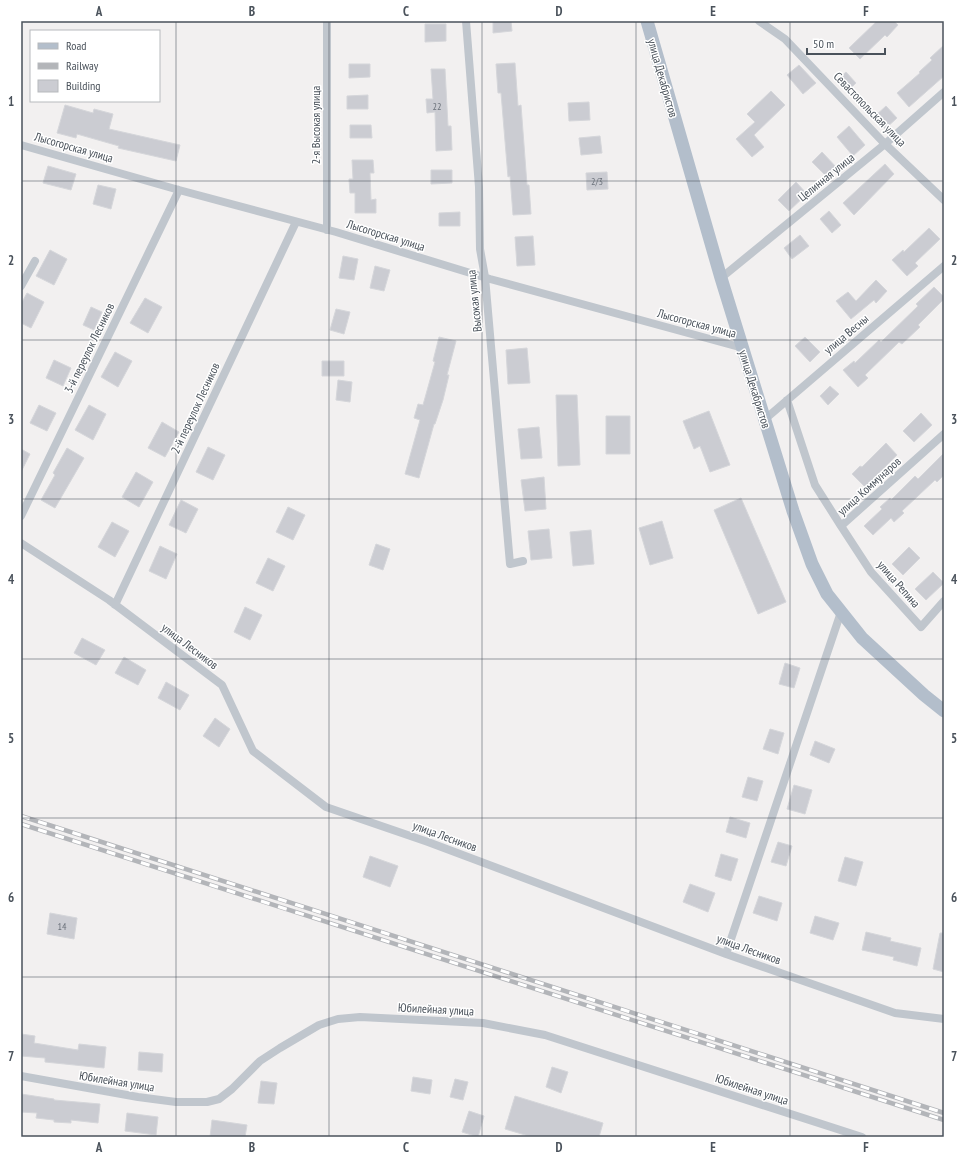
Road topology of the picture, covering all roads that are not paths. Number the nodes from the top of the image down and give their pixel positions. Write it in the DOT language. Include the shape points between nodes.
graph roads {
  1 [pos="327,21"];
  2 [pos="466,21"];
  3 [pos="646,21"];
  4 [pos="759,21"];
  5 [pos="944,92"];
  6 [pos="885,144"];
  7 [pos="21,145"];
  8 [pos="179,190"];
  9 [pos="944,200"];
  10 [pos="296,222"];
  11 [pos="327,230"];
  12 [pos="35,261"];
  13 [pos="944,266"];
  14 [pos="485,277"];
  15 [pos="721,278"];
  16 [pos="21,286"];
  17 [pos="743,348"];
  18 [pos="787,400"];
  19 [pos="764,420"];
  20 [pos="944,434"];
  21 [pos="21,516"];
  22 [pos="841,526"];
  23 [pos="21,543"];
  24 [pos="523,561"];
  25 [pos="944,601"];
  26 [pos="115,604"];
  27 [pos="841,612"];
  28 [pos="944,711"];
  29 [pos="726,954"];
  30 [pos="944,1019"];
  31 [pos="21,1076"];
  32 [pos="862,1137"];
  1 -- 11 [label="street, 2-я Высокая улица"];
  2 -- 14 [label="street, Высокая улица" via="479,187 480,249"];
  3 -- 15 [label="main road, улица Декабристов"];
  4 -- 6 [label="street, Севастопольская улица" via="784,39"];
  5 -- 6 [label="street, Целинная улица"];
  6 -- 9 [label="street, Севастопольская улица"];
  6 -- 15 [label="street, Целинная улица"];
  7 -- 8 [label="street, Лысогорская улица"];
  8 -- 10 [label="street, Лысогорская улица"];
  8 -- 21 [label="street, 3-й переулок Лесников"];
  10 -- 11 [label="street, Лысогорская улица"];
  10 -- 26 [label="street, 2-й переулок Лесников"];
  11 -- 14 [label="street, Лысогорская улица"];
  12 -- 16 [label="street"];
  13 -- 18 [label="street, улица Весны"];
  14 -- 17 [label="street, Лысогорская улица"];
  14 -- 24 [label="street, Высокая улица" via="510,564"];
  15 -- 17 [label="main road, улица Декабристов"];
  17 -- 19 [label="main road, улица Декабристов"];
  18 -- 19 [label="street, улица Весны"];
  18 -- 22 [label="street, улица Коммунаров" via="815,485"];
  19 -- 27 [label="main road, улица Декабристов" via="812,564 827,594"];
  20 -- 22 [label="street, улица Коммунаров"];
  22 -- 25 [label="street, улица Репина" via="871,572 920,627"];
  23 -- 26 [label="street, улица Лесников"];
  26 -- 29 [label="street, улица Лесников" via="222,685 253,751 326,807 428,842"];
  27 -- 28 [label="main road, улица Декабристов" via="862,638"];
  27 -- 29 [label="street"];
  29 -- 30 [label="street, улица Лесников" via="895,1013"];
  31 -- 32 [label="street, Юбилейная улица" via="138,1097 176,1102 207,1102 219,1099 260,1061 280,1048 319,1025 338,1019 360,1017 483,1023 545,1035"];
}
